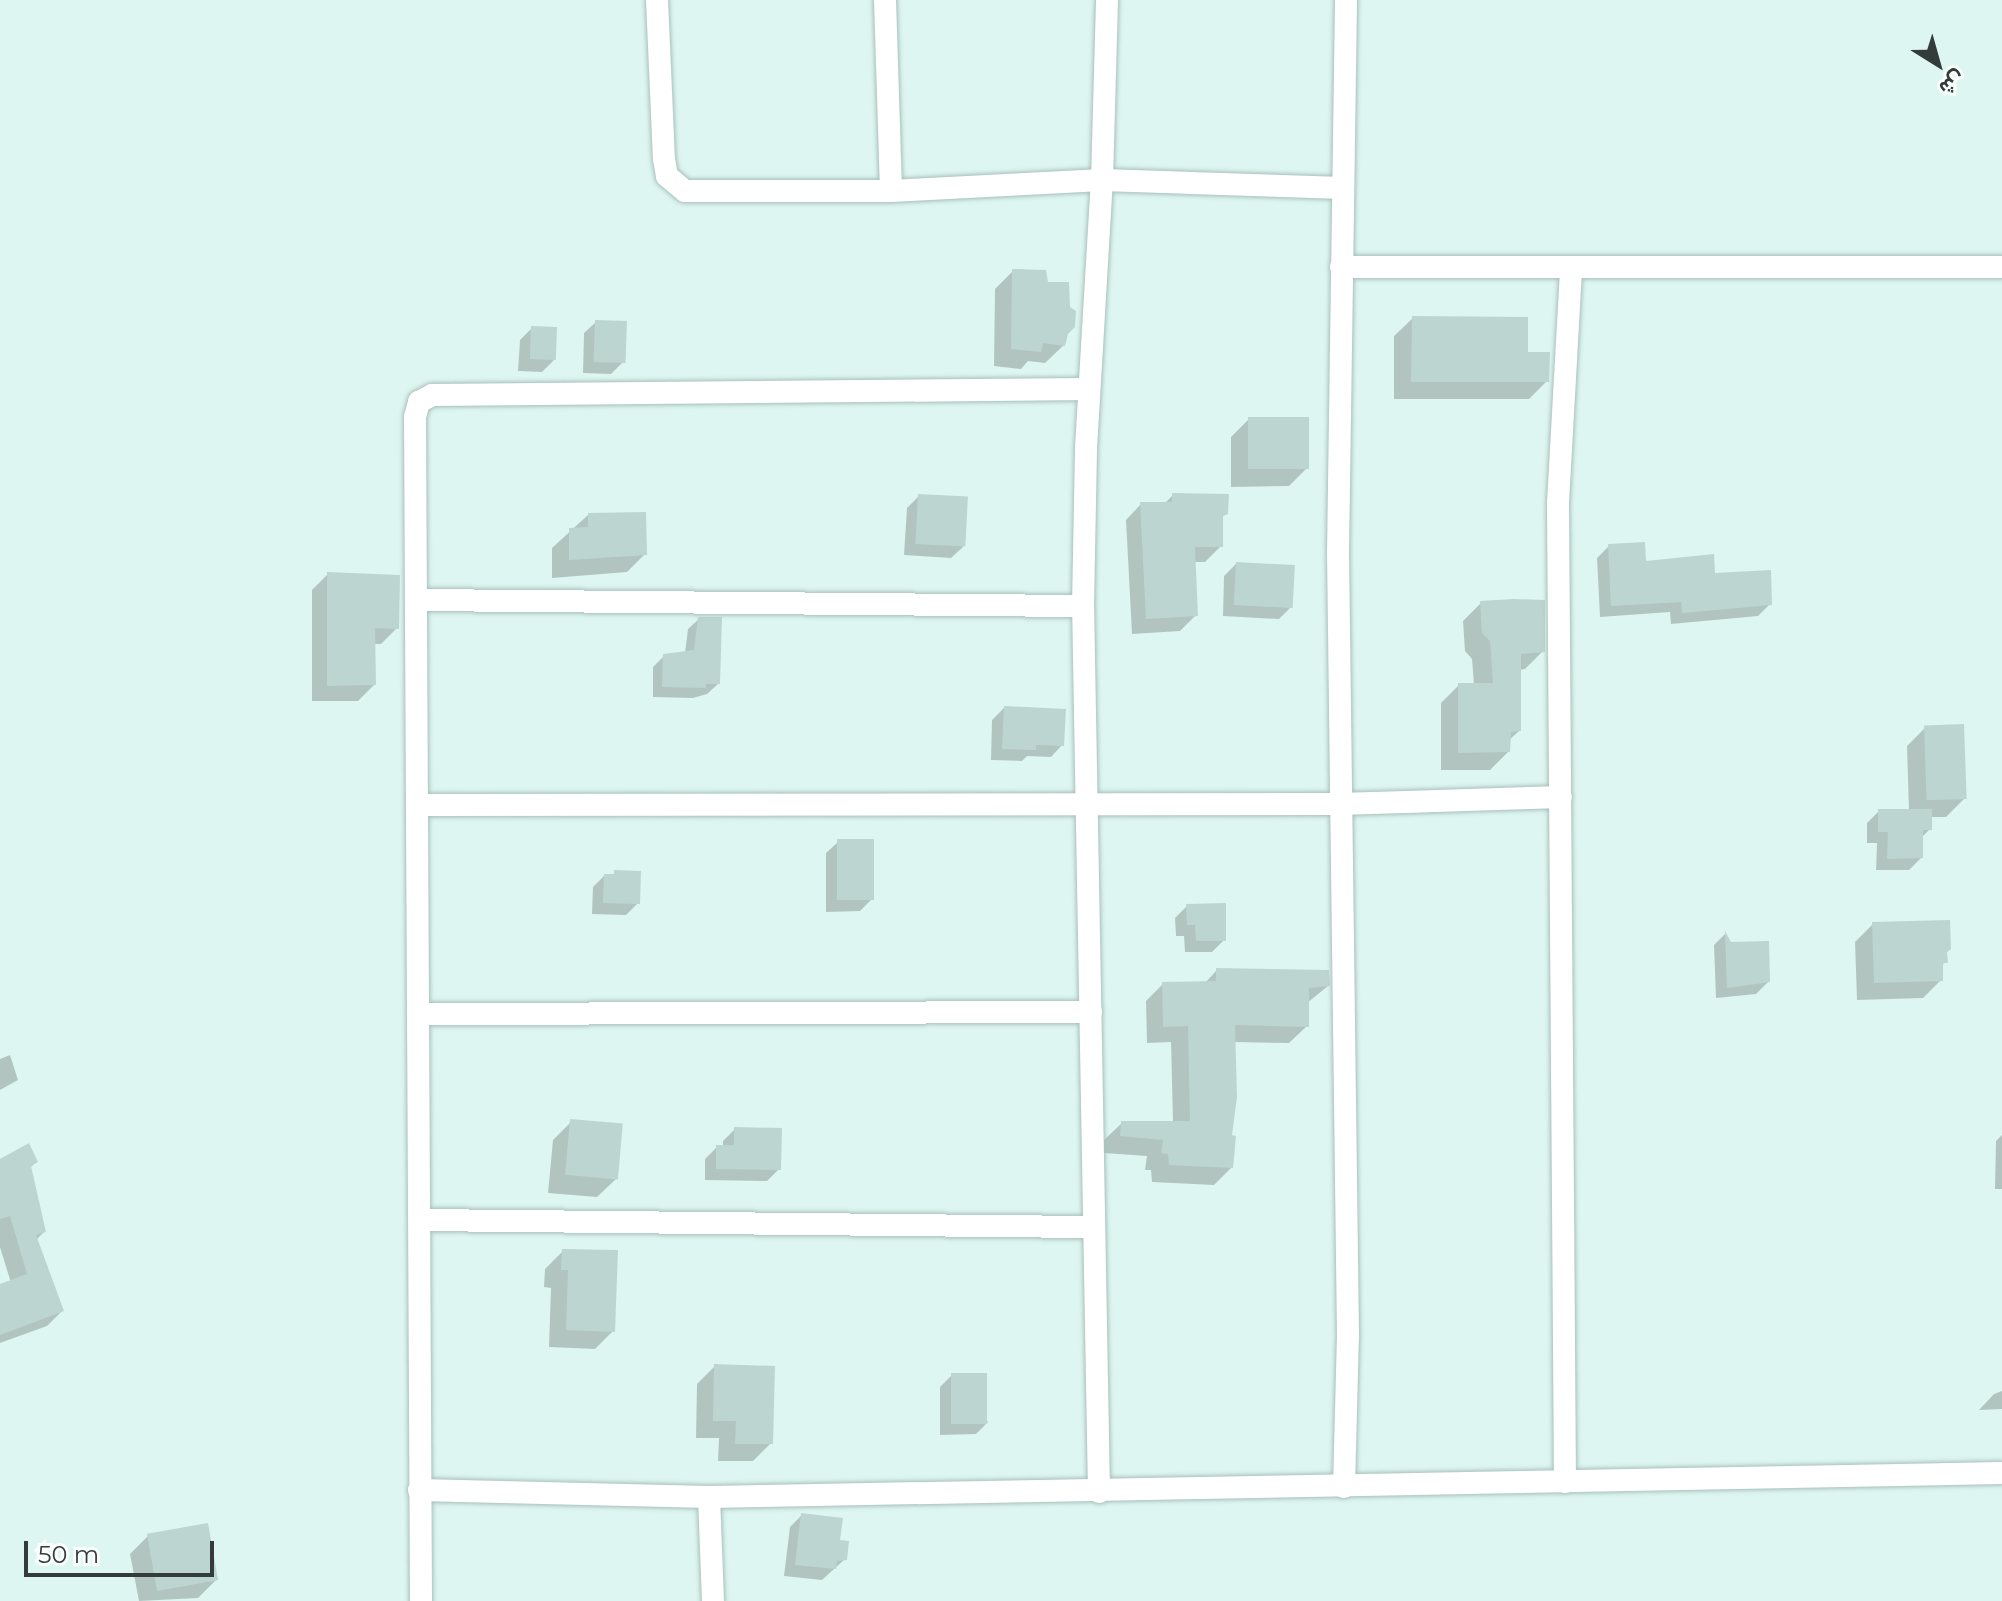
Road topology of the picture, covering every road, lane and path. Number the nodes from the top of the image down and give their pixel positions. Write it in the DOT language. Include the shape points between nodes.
graph roads {
  1 [pos="657,0"];
  2 [pos="885,0"];
  3 [pos="1107,0"];
  4 [pos="1346,0"];
  5 [pos="1102,180"];
  6 [pos="1343,188"];
  7 [pos="891,191"];
  8 [pos="1341,267"];
  9 [pos="2002,267"];
  10 [pos="1571,268"];
  11 [pos="1089,389"];
  12 [pos="418,600"];
  13 [pos="1083,606"];
  14 [pos="1561,797"];
  15 [pos="1089,804"];
  16 [pos="1339,804"];
  17 [pos="420,805"];
  18 [pos="1091,1012"];
  19 [pos="421,1014"];
  20 [pos="420,1220"];
  21 [pos="1092,1227"];
  22 [pos="2002,1473"];
  23 [pos="1565,1482"];
  24 [pos="1344,1487"];
  25 [pos="419,1490"];
  26 [pos="1099,1492"];
  27 [pos="709,1497"];
  28 [pos="421,1601"];
  29 [pos="713,1601"];
  1 -- 7 [label="street" via="664,159 667,176 675,184 685,191"];
  2 -- 7 [label="street"];
  3 -- 5 [label="street"];
  4 -- 6 [label="street"];
  5 -- 6 [label="street"];
  5 -- 7 [label="street"];
  5 -- 11 [label="street"];
  6 -- 8 [label="street"];
  8 -- 10 [label="street"];
  8 -- 16 [label="street"];
  9 -- 10 [label="street"];
  10 -- 14 [label="street" via="1558,503"];
  11 -- 12 [label="street" via="432,395 419,402 415,417"];
  11 -- 13 [label="street"];
  12 -- 13 [label="street"];
  12 -- 17 [label="street"];
  13 -- 15 [label="street"];
  14 -- 16 [label="street"];
  14 -- 23 [label="street"];
  15 -- 16 [label="street"];
  15 -- 17 [label="street"];
  15 -- 18 [label="street"];
  16 -- 24 [label="street" via="1348,1336"];
  17 -- 19 [label="street"];
  18 -- 19 [label="street"];
  18 -- 21 [label="street"];
  19 -- 20 [label="street"];
  20 -- 21 [label="street"];
  20 -- 25 [label="street"];
  21 -- 26 [label="street"];
  22 -- 23 [label="street"];
  23 -- 24 [label="street"];
  24 -- 26 [label="street"];
  25 -- 27 [label="street"];
  25 -- 28 [label="street"];
  26 -- 27 [label="street"];
  27 -- 29 [label="street"];
}
